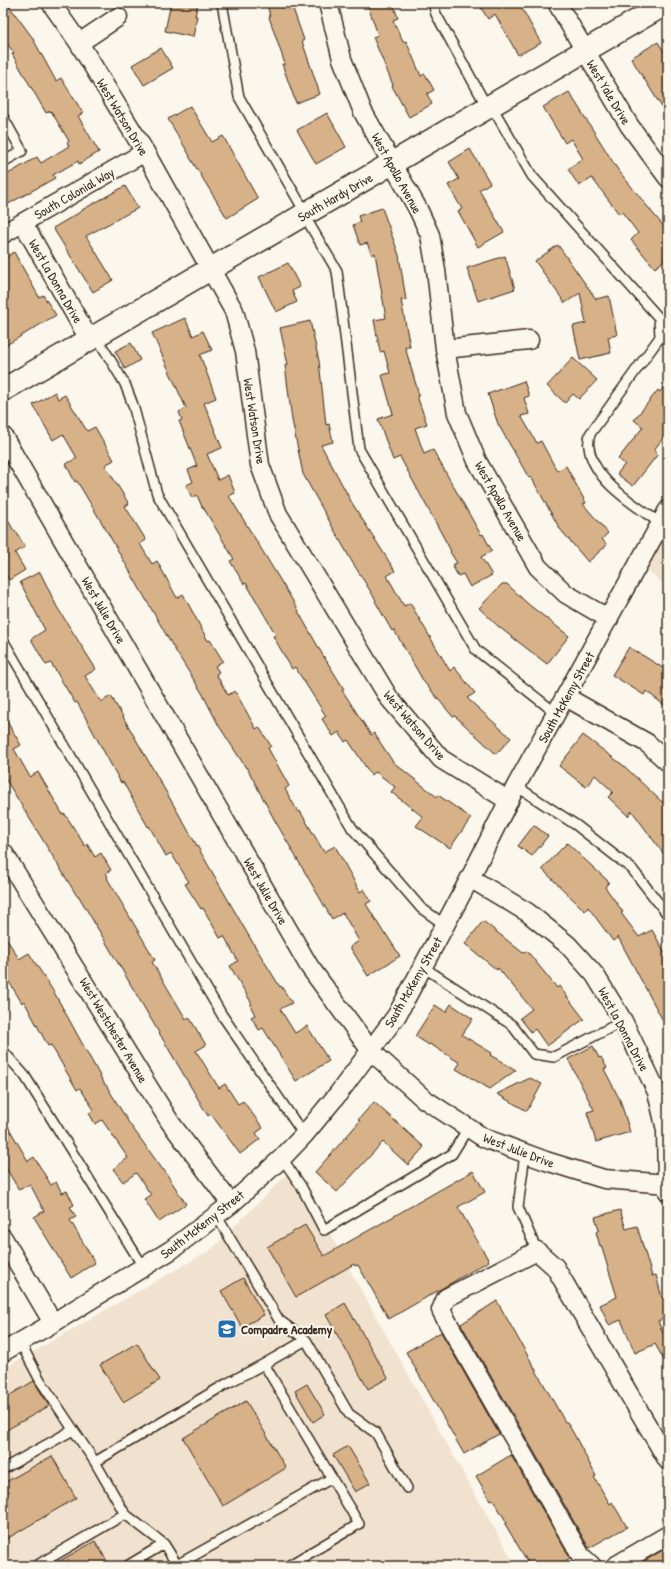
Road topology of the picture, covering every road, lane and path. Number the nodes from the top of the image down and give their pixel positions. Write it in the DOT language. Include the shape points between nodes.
graph roads {
  1 [pos="51,3"];
  2 [pos="222,3"];
  3 [pos="328,3"];
  4 [pos="433,3"];
  5 [pos="557,3"];
  6 [pos="668,3"];
  7 [pos="118,17"];
  8 [pos="79,43"];
  9 [pos="585,52"];
  10 [pos="489,106"];
  11 [pos="3,117"];
  12 [pos="144,152"];
  13 [pos="3,162"];
  14 [pos="392,163"];
  15 [pos="668,178"];
  16 [pos="305,214"];
  17 [pos="23,223"];
  18 [pos="3,234"];
  19 [pos="211,269"];
  20 [pos="93,337"];
  21 [pos="528,340"];
  22 [pos="445,349"];
  23 [pos="3,390"];
  24 [pos="3,436"];
  25 [pos="664,517"];
  26 [pos="608,618"];
  27 [pos="3,640"];
  28 [pos="566,697"];
  29 [pos="557,714"];
  30 [pos="668,762"];
  31 [pos="513,793"];
  32 [pos="3,852"];
  33 [pos="470,878"];
  34 [pos="668,915"];
  35 [pos="445,925"];
  36 [pos="423,967"];
  37 [pos="622,1021"];
  38 [pos="3,1051"];
  39 [pos="371,1051"];
  40 [pos="468,1128"];
  41 [pos="304,1135"];
  42 [pos="525,1154"];
  43 [pos="282,1158"];
  44 [pos="668,1187"];
  45 [pos="231,1204"];
  46 [pos="216,1215"];
  47 [pos="3,1238"];
  48 [pos="538,1251"];
  49 [pos="144,1268"];
  50 [pos="53,1323"];
  51 [pos="306,1340"];
  52 [pos="20,1342"];
  53 [pos="3,1352"];
  54 [pos="264,1364"];
  55 [pos="73,1430"];
  56 [pos="668,1461"];
  57 [pos="95,1462"];
  58 [pos="3,1469"];
  59 [pos="332,1478"];
  60 [pos="407,1488"];
  61 [pos="125,1514"];
  62 [pos="668,1534"];
  63 [pos="164,1544"];
  64 [pos="177,1565"];
  65 [pos="36,1566"];
  66 [pos="127,1566"];
  67 [pos="288,1566"];
  68 [pos="592,1566"];
  69 [pos="615,1566"];
  1 -- 8 [label="street, West Watson Drive"];
  2 -- 16 [label="lane" via="239,97"];
  3 -- 14 [label="street, West Apollo Avenue" via="342,59 363,112"];
  4 -- 10 [label="lane" via="436,14"];
  5 -- 9 [label="street, West Yale Drive"];
  6 -- 9 [label="street, South Hardy Drive"];
  7 -- 8 [label="street"];
  8 -- 12 [label="street, West Watson Drive"];
  9 -- 10 [label="street, South Hardy Drive"];
  9 -- 15 [label="street, West Yale Drive" via="629,125"];
  10 -- 14 [label="street, South Hardy Drive"];
  10 -- 25 [label="lane" via="532,176 659,318 660,337 590,434 589,447 595,464 611,486"];
  11 -- 13 [label="lane" via="22,151"];
  12 -- 17 [label="street, South Colonial Way"];
  12 -- 19 [label="street, West Watson Drive"];
  14 -- 16 [label="street, South Hardy Drive"];
  14 -- 22 [label="street, West Apollo Avenue" via="430,235"];
  16 -- 19 [label="street, South Hardy Drive"];
  16 -- 29 [label="lane" via="337,271 359,450 476,650"];
  17 -- 18 [label="street, South Colonial Way"];
  17 -- 20 [label="street, West La Donna Drive"];
  19 -- 20 [label="street, South Hardy Drive"];
  19 -- 31 [label="street, West Watson Drive" via="234,311 244,351 260,465 278,514 389,698 441,759"];
  20 -- 23 [label="street, South Hardy Drive"];
  20 -- 35 [label="lane" via="125,384 157,494 352,828 421,908"];
  21 -- 22 [label="street"];
  22 -- 26 [label="street, West Apollo Avenue" via="458,413 477,461 538,567 566,594"];
  24 -- 39 [label="street, West Julie Drive" via="309,966"];
  25 -- 26 [label="street, South McKemy Street"];
  26 -- 28 [label="street, South McKemy Street"];
  27 -- 41 [label="lane" via="222,1015"];
  28 -- 29 [label="street, South McKemy Street"];
  28 -- 30 [label="street" via="647,743"];
  29 -- 31 [label="street, South McKemy Street"];
  31 -- 33 [label="street, South McKemy Street"];
  31 -- 34 [label="lane" via="576,824 632,869"];
  32 -- 45 [label="street, West Westchester Avenue" via="170,1122"];
  33 -- 35 [label="street, South McKemy Street"];
  33 -- 37 [label="street, West la Donna Drive" via="527,912 568,945 595,976"];
  35 -- 36 [label="street, South McKemy Street"];
  36 -- 37 [label="lane" via="512,1025 534,1054 554,1057"];
  36 -- 39 [label="street, South McKemy Street" via="396,1015"];
  37 -- 44 [label="street, West la Donna Drive" via="657,1092 666,1130"];
  38 -- 49 [label="lane" via="25,1076"];
  39 -- 40 [label="street, West Julie Drive" via="424,1099"];
  39 -- 41 [label="street, South McKemy Street"];
  40 -- 42 [label="street, West Julie Drive" via="484,1138"];
  40 -- 43 [label="lane" via="452,1154 324,1230 301,1186"];
  41 -- 43 [label="street, South McKemy Street"];
  42 -- 44 [label="street, West Julie Drive" via="604,1179"];
  42 -- 48 [label="lane" via="518,1206"];
  43 -- 45 [label="street, South McKemy Street"];
  45 -- 46 [label="street, South McKemy Street"];
  46 -- 49 [label="street, South McKemy Street"];
  46 -- 51 [label="lane" via="279,1320"];
  47 -- 50 [label="street"];
  48 -- 56 [label="street" via="555,1267"];
  48 -- 68 [label="street" via="446,1298 441,1310 581,1556"];
  49 -- 50 [label="street, South McKemy Street"];
  50 -- 52 [label="street, South McKemy Street"];
  51 -- 54 [label="lane"];
  51 -- 60 [label="lane" via="349,1414 376,1433"];
  52 -- 53 [label="street, South McKemy Street"];
  52 -- 55 [label="lane" via="40,1380"];
  54 -- 57 [label="lane"];
  54 -- 59 [label="lane"];
  55 -- 57 [label="lane"];
  55 -- 58 [label="lane"];
  57 -- 61 [label="lane"];
  59 -- 64 [label="lane"];
  59 -- 67 [label="lane" via="359,1524"];
  61 -- 63 [label="lane"];
  61 -- 65 [label="lane"];
  62 -- 69 [label="street"];
  63 -- 64 [label="lane"];
  63 -- 66 [label="lane"];
}
